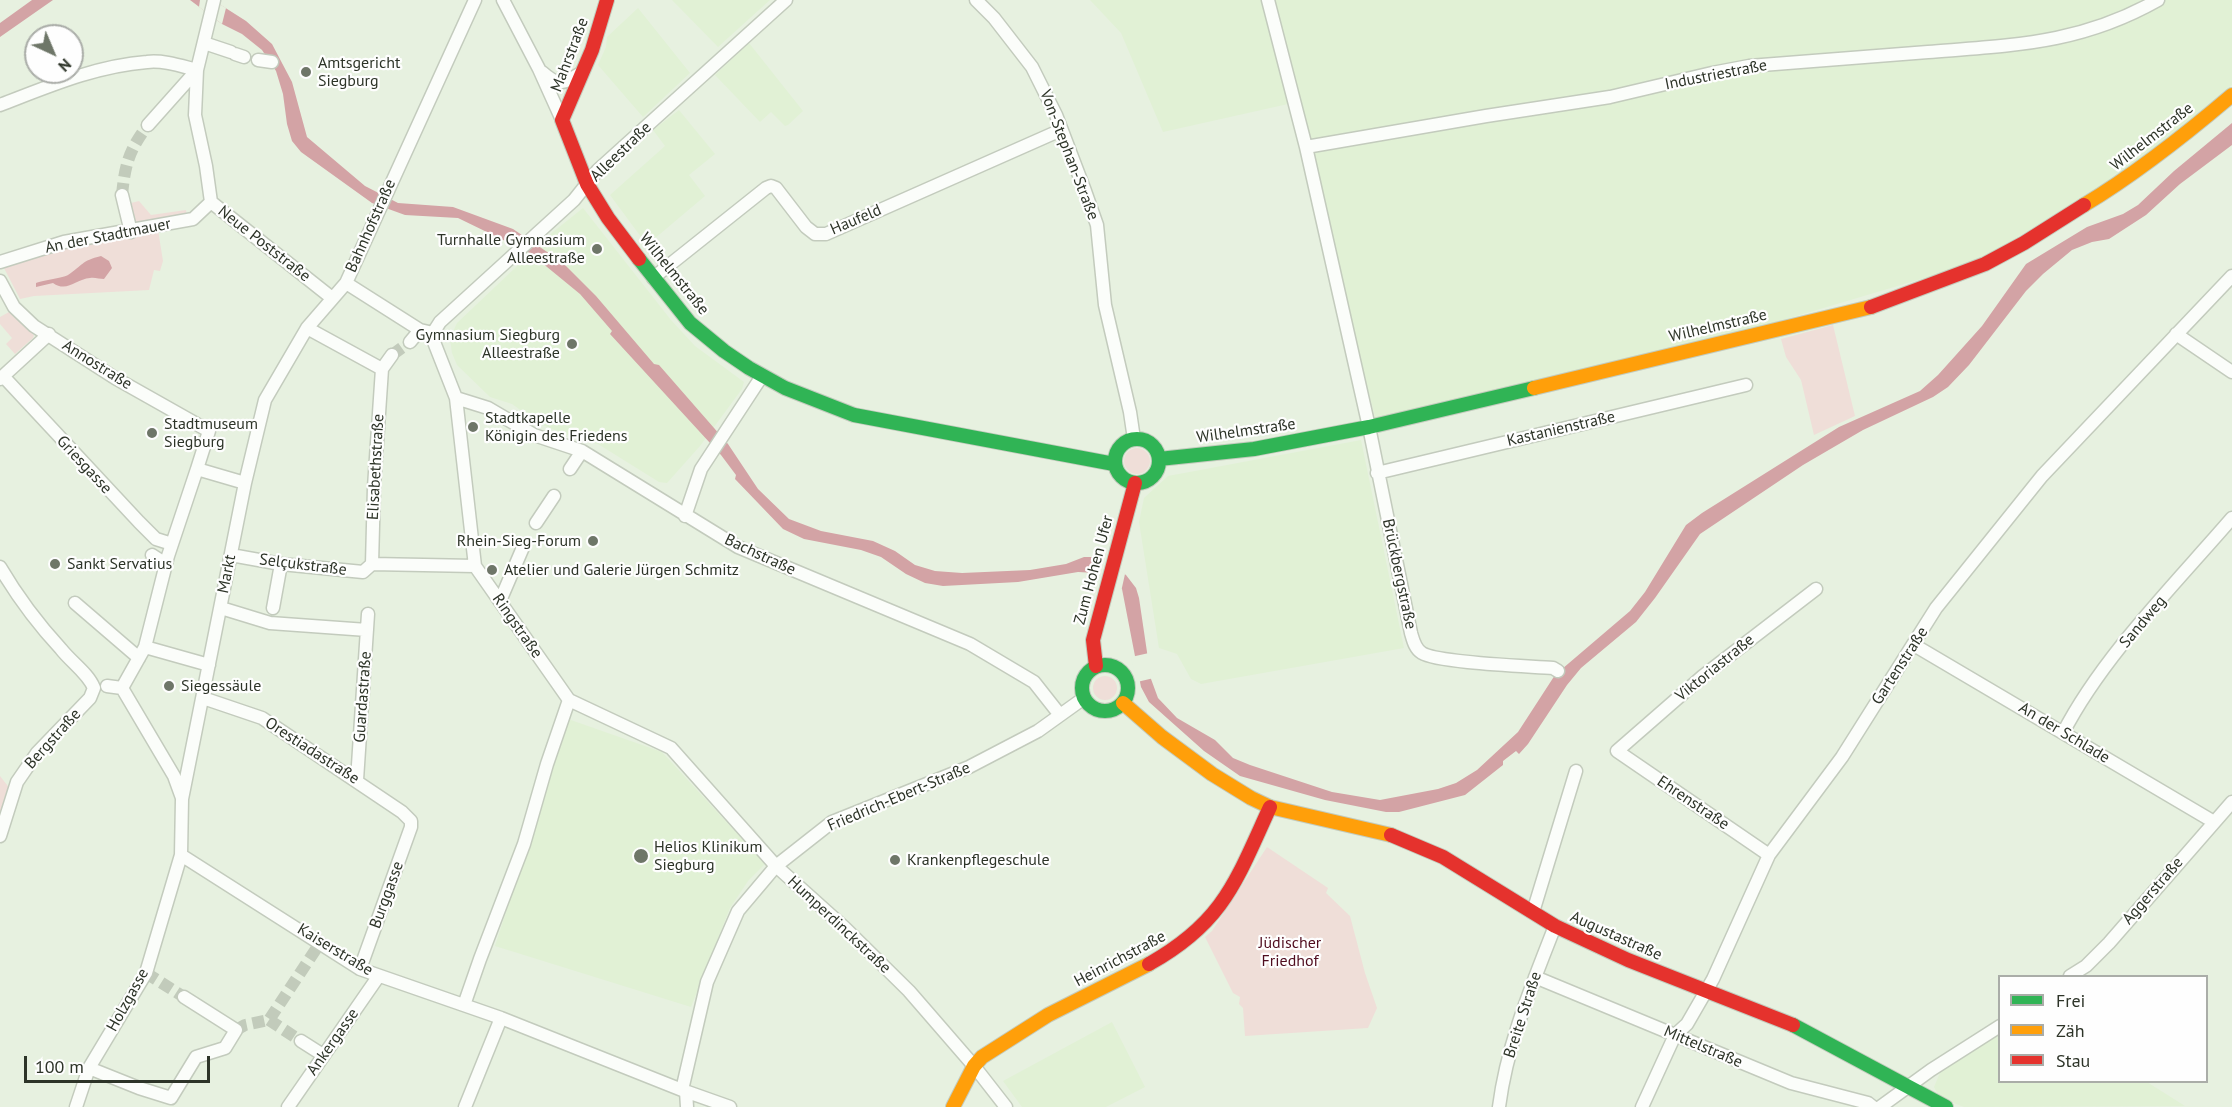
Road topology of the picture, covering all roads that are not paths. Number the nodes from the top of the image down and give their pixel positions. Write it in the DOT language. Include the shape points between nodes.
graph roads {
  1 [pos="214,0"];
  2 [pos="475,0"];
  3 [pos="503,0"];
  4 [pos="607,0"];
  5 [pos="786,0"];
  6 [pos="976,0"];
  7 [pos="1268,0"];
  8 [pos="2158,0"];
  9 [pos="204,43"];
  10 [pos="272,62"];
  11 [pos="539,69"];
  12 [pos="197,70"];
  13 [pos="581,73"];
  14 [pos="2232,94"];
  15 [pos="0,105"];
  16 [pos="562,120"];
  17 [pos="148,125"];
  18 [pos="1061,130"];
  19 [pos="1306,147"];
  20 [pos="587,184"];
  21 [pos="122,195"];
  22 [pos="211,202"];
  23 [pos="131,232"];
  24 [pos="0,262"];
  25 [pos="2232,276"];
  26 [pos="653,278"];
  27 [pos="0,281"];
  28 [pos="346,283"];
  29 [pos="332,298"];
  30 [pos="307,328"];
  31 [pos="420,330"];
  32 [pos="433,333"];
  33 [pos="49,334"];
  34 [pos="2176,334"];
  35 [pos="410,342"];
  36 [pos="392,355"];
  37 [pos="382,369"];
  38 [pos="2232,372"];
  39 [pos="762,375"];
  40 [pos="1,378"];
  41 [pos="1746,385"];
  42 [pos="456,398"];
  43 [pos="1369,427"];
  44 [pos="1134,439"];
  45 [pos="254,443"];
  46 [pos="582,451"];
  47 [pos="1159,459"];
  48 [pos="1114,464"];
  49 [pos="197,469"];
  50 [pos="570,469"];
  51 [pos="1377,473"];
  52 [pos="245,483"];
  53 [pos="1135,483"];
  54 [pos="554,496"];
  55 [pos="685,516"];
  56 [pos="2232,518"];
  57 [pos="536,523"];
  58 [pos="172,544"];
  59 [pos="524,545"];
  60 [pos="152,555"];
  61 [pos="231,555"];
  62 [pos="166,564"];
  63 [pos="281,564"];
  64 [pos="372,564"];
  65 [pos="475,566"];
  66 [pos="0,567"];
  67 [pos="1816,589"];
  68 [pos="500,600"];
  69 [pos="75,603"];
  70 [pos="220,608"];
  71 [pos="273,608"];
  72 [pos="368,614"];
  73 [pos="368,630"];
  74 [pos="1914,645"];
  75 [pos="142,653"];
  76 [pos="209,665"];
  77 [pos="1096,666"];
  78 [pos="1558,671"];
  79 [pos="107,686"];
  80 [pos="122,688"];
  81 [pos="203,698"];
  82 [pos="1084,698"];
  83 [pos="569,700"];
  84 [pos="1123,703"];
  85 [pos="1060,715"];
  86 [pos="2063,733"];
  87 [pos="1617,751"];
  88 [pos="1576,771"];
  89 [pos="357,780"];
  90 [pos="182,799"];
  91 [pos="2232,802"];
  92 [pos="1270,807"];
  93 [pos="411,821"];
  94 [pos="2214,822"];
  95 [pos="0,836"];
  96 [pos="181,855"];
  97 [pos="1768,855"];
  98 [pos="776,866"];
  99 [pos="1533,912"];
  100 [pos="1555,926"];
  101 [pos="360,969"];
  102 [pos="2072,975"];
  103 [pos="378,977"];
  104 [pos="1535,977"];
  105 [pos="1706,992"];
  106 [pos="184,998"];
  107 [pos="464,1005"];
  108 [pos="501,1018"];
  109 [pos="1998,1027"];
  110 [pos="1675,1035"];
  111 [pos="301,1041"];
  112 [pos="323,1055"];
  113 [pos="974,1066"];
  114 [pos="89,1068"];
  115 [pos="1908,1087"];
  116 [pos="684,1091"];
  117 [pos="76,1107"];
  118 [pos="288,1107"];
  119 [pos="465,1107"];
  120 [pos="687,1107"];
  121 [pos="730,1107"];
  122 [pos="952,1107"];
  123 [pos="1006,1107"];
  124 [pos="1499,1107"];
  125 [pos="1642,1107"];
  126 [pos="1873,1107"];
  127 [pos="1880,1107"];
  128 [pos="1946,1107"];
  1 -- 9 [label="street, Neue Poststraße"];
  2 -- 28 [label="street, Bahnhofstraße"];
  3 -- 11 [label="street, Wilhelmstraße"];
  4 -- 13 [label="main road, Mahrstraße"];
  5 -- 20 [label="street, Alleestraße"];
  6 -- 18 [label="street, Von-Stephan-Straße" via="1025,56"];
  7 -- 19 [label="street"];
  8 -- 19 [label="street, Industriestraße" via="2091,31 2061,38 1749,66 1610,97"];
  9 -- 10 [label="street"];
  9 -- 12 [label="street, Neue Poststraße"];
  11 -- 13 [label="street" via="557,83"];
  11 -- 16 [label="street, Wilhelmstraße"];
  12 -- 15 [label="street" via="148,61 82,74"];
  12 -- 17 [label="street"];
  12 -- 22 [label="street, Neue Poststraße" via="195,115"];
  13 -- 16 [label="main road, Mahrstraße"];
  14 -- 43 [label="main road, Wilhelmstraße" via="2123,181 2063,220 1985,264 1925,288 1867,308"];
  16 -- 20 [label="main road, Wilhelmstraße"];
  18 -- 26 [label="street, Haufeld" via="826,234 815,234 806,227 771,186"];
  18 -- 44 [label="street, Von-Stephan-Straße" via="1097,225 1105,305"];
  19 -- 43 [label="street"];
  20 -- 26 [label="main road, Wilhelmstraße"];
  20 -- 32 [label="street, Alleestraße" via="440,322"];
  21 -- 23 [label="street"];
  22 -- 23 [label="street, An der Stadtmauer" via="193,219"];
  22 -- 29 [label="street, Neue Poststraße"];
  23 -- 24 [label="street, An der Stadtmauer" via="64,242"];
  25 -- 34 [label="street, Gartenstraße"];
  26 -- 39 [label="main road, Wilhelmstraße" via="690,323"];
  27 -- 33 [label="street, Annostraße" via="14,307"];
  28 -- 29 [label="street, Bahnhofstraße"];
  28 -- 31 [label="street"];
  29 -- 30 [label="street, Bahnhofstraße"];
  30 -- 37 [label="street"];
  30 -- 45 [label="street, Bahnhofstraße" via="265,400"];
  31 -- 32 [label="street"];
  31 -- 35 [label="street"];
  32 -- 42 [label="street, Ringstraße"];
  33 -- 40 [label="street"];
  33 -- 49 [label="street, Annostraße" via="115,378 209,431"];
  34 -- 38 [label="street"];
  34 -- 74 [label="street, Gartenstraße" via="2042,476 1949,592"];
  36 -- 37 [label="street"];
  37 -- 64 [label="street, Elisabethstraße"];
  39 -- 48 [label="main road, Wilhelmstraße" via="854,416"];
  39 -- 55 [label="street" via="701,469"];
  40 -- 58 [label="street, Griesgasse" via="156,539"];
  41 -- 51 [label="street, Kastanienstraße"];
  42 -- 46 [label="street, Bachstraße" via="488,408 534,435"];
  42 -- 65 [label="street, Ringstraße"];
  43 -- 47 [label="main road, Wilhelmstraße" via="1254,449"];
  43 -- 51 [label="street, Brückbergstraße"];
  44 -- 47 [label="main road" via="1148,441"];
  44 -- 48 [label="main road" via="1117,450"];
  45 -- 52 [label="street, Markt"];
  46 -- 50 [label="street"];
  46 -- 55 [label="street, Bachstraße"];
  47 -- 53 [label="main road" via="1154,476"];
  48 -- 53 [label="main road" via="1119,475"];
  49 -- 52 [label="street"];
  49 -- 58 [label="street"];
  51 -- 78 [label="street, Brückbergstraße" via="1416,648 1422,654 1441,658"];
  52 -- 61 [label="street, Markt"];
  53 -- 77 [label="main road, Zum Hohen Ufer" via="1093,640"];
  54 -- 57 [label="street"];
  55 -- 85 [label="street, Bachstraße" via="738,547 970,644 1034,682"];
  56 -- 86 [label="street, Sandweg" via="2095,681"];
  58 -- 62 [label="street"];
  59 -- 68 [label="street"];
  60 -- 62 [label="street"];
  61 -- 63 [label="street, Selçukstraße"];
  61 -- 70 [label="street, Markt"];
  62 -- 75 [label="street"];
  63 -- 64 [label="street, Selçukstraße" via="363,572"];
  63 -- 71 [label="street"];
  64 -- 65 [label="street, Selçukstraße"];
  65 -- 68 [label="street, Ringstraße"];
  66 -- 95 [label="street, Bergstraße" via="42,627 94,688 90,698 37,753 17,782"];
  67 -- 87 [label="street, Viktoriastraße" via="1703,676"];
  68 -- 83 [label="street, Ringstraße"];
  69 -- 75 [label="street"];
  70 -- 73 [label="street" via="270,623"];
  70 -- 76 [label="street, Markt"];
  72 -- 73 [label="street, Guardastraße"];
  73 -- 89 [label="street, Guardastraße"];
  74 -- 86 [label="street, An der Schlade"];
  74 -- 97 [label="street, Gartenstraße" via="1842,757"];
  75 -- 76 [label="street"];
  75 -- 80 [label="street"];
  76 -- 81 [label="street, Markt"];
  77 -- 82 [label="main road" via="1082,682"];
  77 -- 84 [label="main road" via="1109,664 1125,675 1128,689"];
  79 -- 80 [label="street"];
  80 -- 90 [label="street, Markt" via="174,776"];
  81 -- 89 [label="street, Orestiadastraße" via="262,718"];
  81 -- 90 [label="street, Markt" via="200,736"];
  82 -- 84 [label="main road" via="1099,711 1112,710"];
  82 -- 85 [label="street, Friedrich-Ebert-Straße"];
  83 -- 98 [label="street, Humperdinckstraße" via="671,748"];
  83 -- 107 [label="street" via="524,844"];
  84 -- 92 [label="main road" via="1212,774"];
  85 -- 98 [label="street, Friedrich-Ebert-Straße" via="969,767 832,822"];
  86 -- 94 [label="street, An der Schlade"];
  87 -- 97 [label="street, Ehrenstraße"];
  88 -- 99 [label="street"];
  89 -- 93 [label="street, Orestiadastraße"];
  90 -- 96 [label="street, Markt"];
  91 -- 94 [label="street, Aggerstraße"];
  92 -- 99 [label="main road, Augustastraße" via="1396,837 1443,857"];
  92 -- 113 [label="main road, Heinrichstraße" via="1218,909 1192,937 1169,953 1046,1016"];
  93 -- 101 [label="street, Burggasse"];
  94 -- 102 [label="street, Aggerstraße" via="2109,943"];
  96 -- 101 [label="street, Kaiserstraße"];
  96 -- 114 [label="street, Holzgasse" via="146,973"];
  97 -- 105 [label="street, Gartenstraße"];
  98 -- 113 [label="street, Humperdinckstraße" via="909,991"];
  98 -- 116 [label="street, Friedrich-Ebert-Straße" via="738,911 707,982"];
  99 -- 100 [label="main road, Augustastraße"];
  100 -- 104 [label="street, Breite Straße"];
  100 -- 105 [label="main road, Augustastraße"];
  101 -- 103 [label="street, Kaiserstraße"];
  103 -- 107 [label="street, Kaiserstraße"];
  103 -- 112 [label="street, Ankergasse"];
  104 -- 110 [label="street, Mittelstraße"];
  104 -- 124 [label="street, Breite Straße" via="1517,1024"];
  105 -- 110 [label="street, Gartenstraße" via="1687,1024"];
  105 -- 115 [label="main road, Augustastraße" via="1805,1030"];
  106 -- 114 [label="street" via="236,1030 225,1048 196,1058 171,1098"];
  107 -- 108 [label="street, Kaiserstraße"];
  108 -- 116 [label="street, Kaiserstraße"];
  108 -- 119 [label="street"];
  109 -- 115 [label="street"];
  110 -- 125 [label="street, Gartenstraße"];
  110 -- 126 [label="street, Mittelstraße" via="1791,1083"];
  111 -- 112 [label="street"];
  112 -- 118 [label="street, Ankergasse"];
  113 -- 122 [label="main road, Heinrichstraße"];
  113 -- 123 [label="street, Humperdinckstraße"];
  114 -- 117 [label="street, Holzgasse"];
  115 -- 127 [label="street"];
  115 -- 128 [label="main road, Augustastraße"];
  116 -- 120 [label="street, Friedrich-Ebert-Straße"];
  116 -- 121 [label="street, Kaiserstraße"];
}
